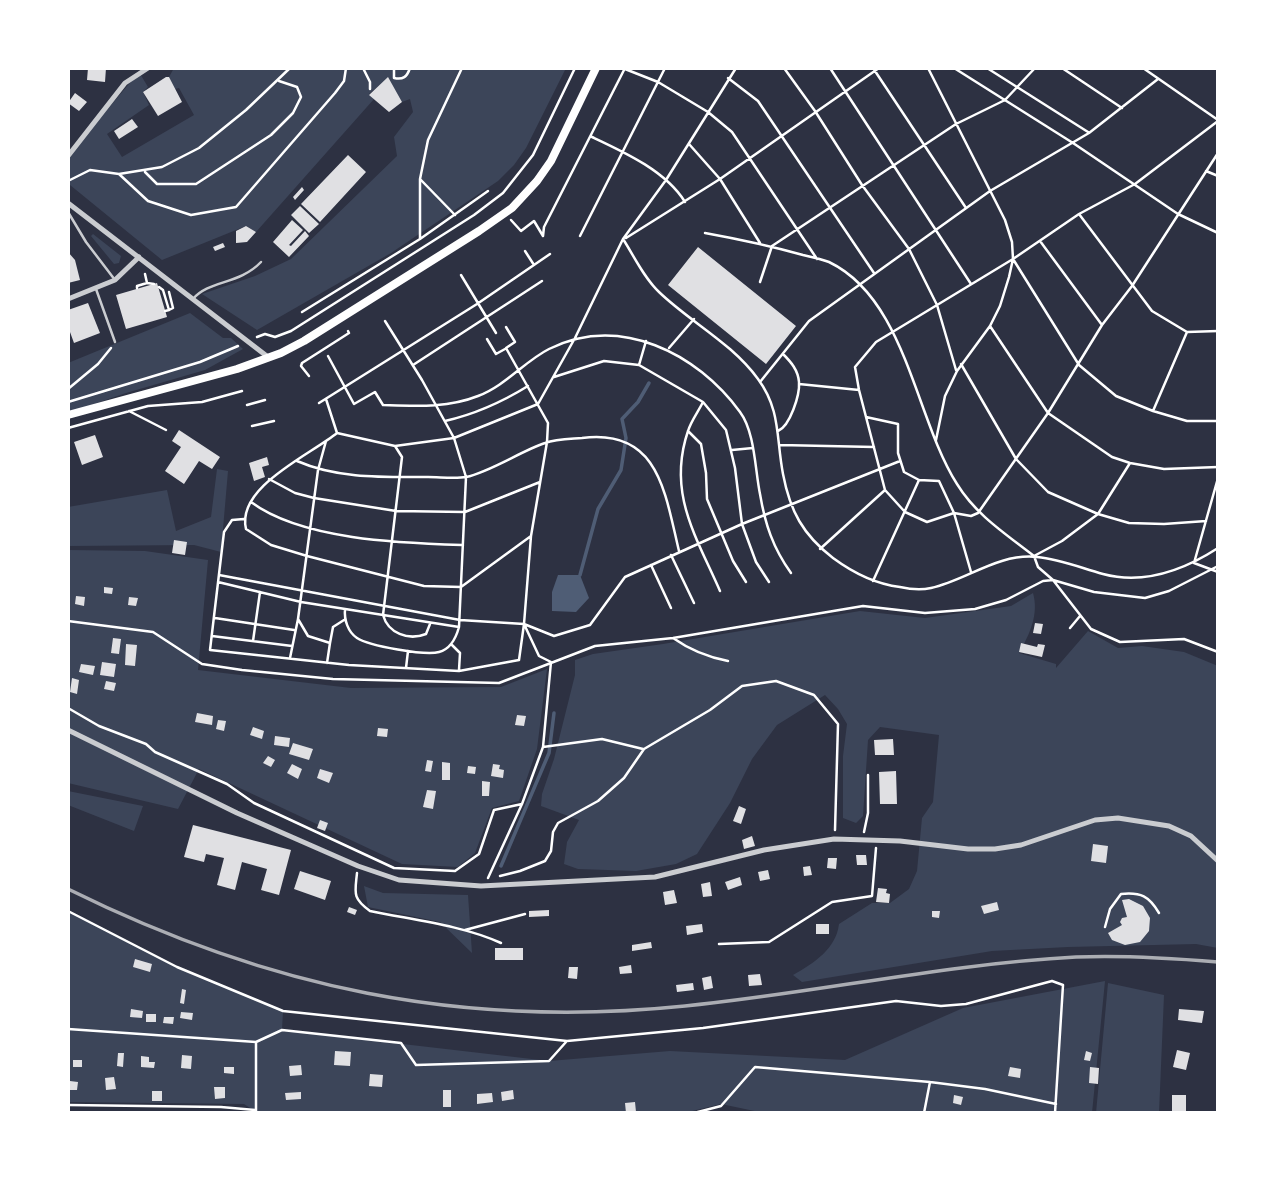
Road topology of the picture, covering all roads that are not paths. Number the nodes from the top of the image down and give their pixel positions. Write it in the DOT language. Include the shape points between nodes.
graph roads {
  1 [pos="148,68"];
  2 [pos="596,68"];
  3 [pos="134,71"];
  4 [pos="68,156"];
  5 [pos="68,203"];
  6 [pos="68,212"];
  7 [pos="139,257"];
  8 [pos="261,262"];
  9 [pos="115,280"];
  10 [pos="96,289"];
  11 [pos="68,299"];
  12 [pos="193,299"];
  13 [pos="115,342"];
  14 [pos="269,358"];
  15 [pos="68,415"];
  16 [pos="68,730"];
  17 [pos="1218,861"];
  1 -- 3 [label="street"];
  2 -- 14 [label="main road" via="551,161 505,214 304,341"];
  3 -- 4 [label="street"];
  5 -- 7 [label="street"];
  6 -- 9 [label="lane"];
  7 -- 9 [label="street"];
  7 -- 12 [label="street"];
  8 -- 12 [label="lane" via="245,276 207,288"];
  9 -- 10 [label="street"];
  10 -- 11 [label="street"];
  10 -- 13 [label="lane"];
  12 -- 14 [label="street"];
  14 -- 15 [label="main road"];
  16 -- 17 [label="street" via="226,807 399,880 481,886 655,877 764,850 834,839 995,849 1095,820 1118,818 1169,826 1191,836"];
}
